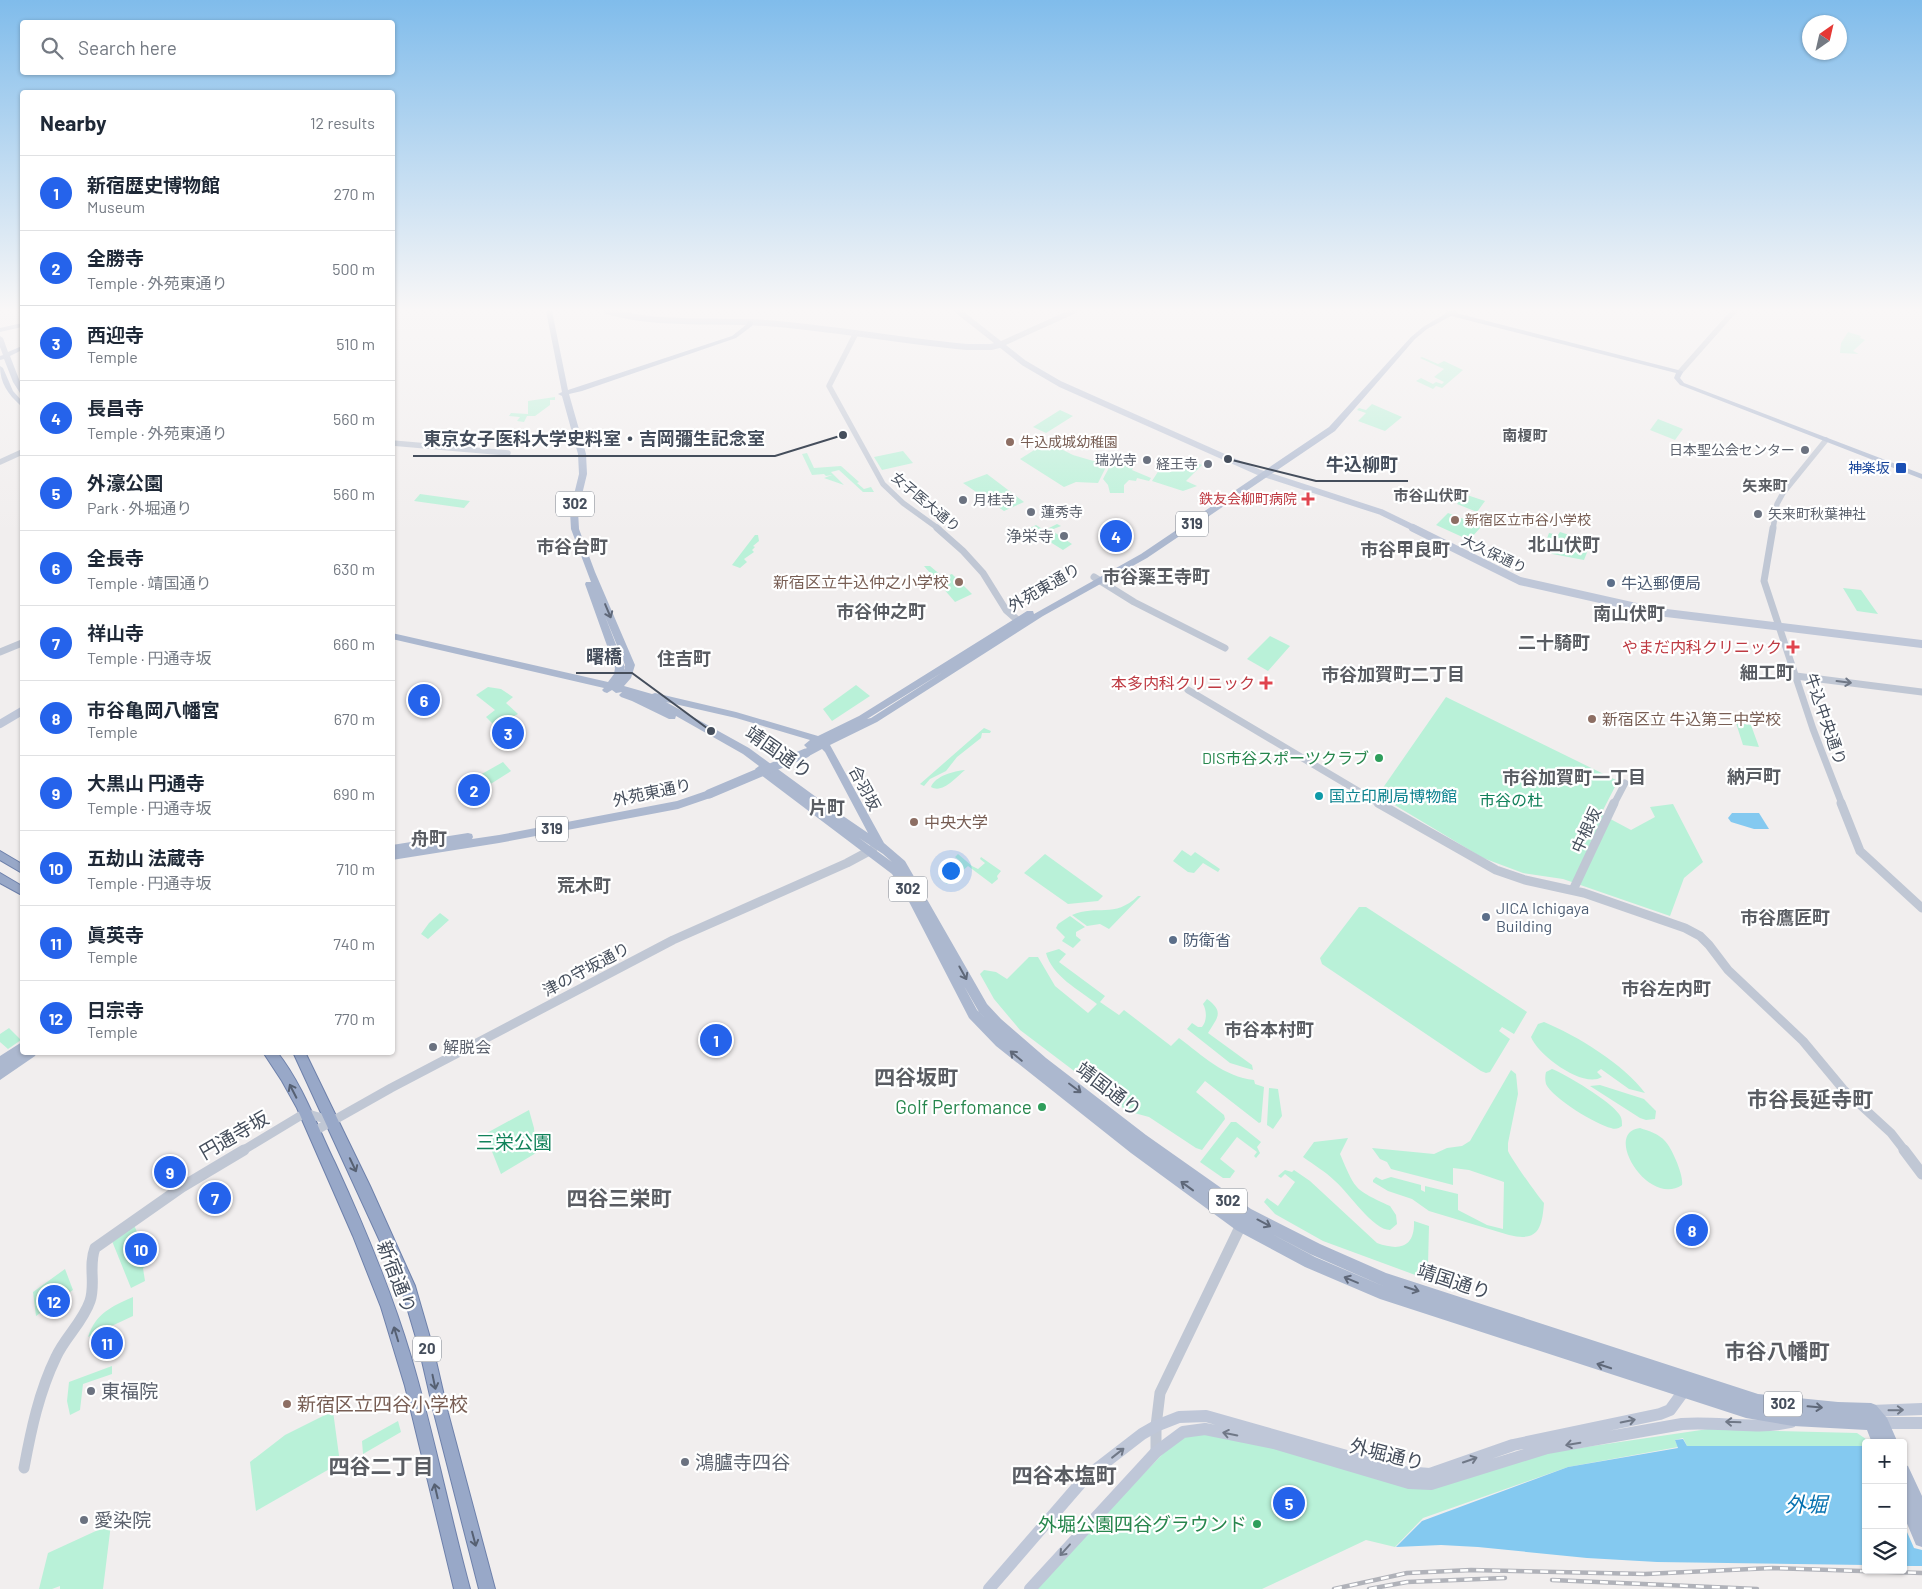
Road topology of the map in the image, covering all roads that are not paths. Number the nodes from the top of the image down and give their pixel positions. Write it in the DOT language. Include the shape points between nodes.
graph roads {
  1 [pos="7,385"];
  2 [pos="562,385"];
  3 [pos="563,385"];
  4 [pos="587,385"];
  5 [pos="829,385"];
  6 [pos="1063,385"];
  7 [pos="1371,385"];
  8 [pos="1685,385"];
  9 [pos="564,393"];
  10 [pos="20,402"];
  11 [pos="1332,429"];
  12 [pos="1826,440"];
  13 [pos="395,443"];
  14 [pos="20,453"];
  15 [pos="508,453"];
  16 [pos="0,462"];
  17 [pos="1261,473"];
  18 [pos="1922,477"];
  19 [pos="1097,579"];
  20 [pos="1020,623"];
  21 [pos="1779,626"];
  22 [pos="395,637"];
  23 [pos="395,643"];
  24 [pos="20,644"];
  25 [pos="1922,644"];
  26 [pos="1225,648"];
  27 [pos="0,652"];
  28 [pos="1796,676"];
  29 [pos="612,689"];
  30 [pos="1188,690"];
  31 [pos="1922,692"];
  32 [pos="644,694"];
  33 [pos="688,704"];
  34 [pos="20,707"];
  35 [pos="20,712"];
  36 [pos="678,712"];
  37 [pos="665,713"];
  38 [pos="0,719"];
  39 [pos="0,724"];
  40 [pos="821,742"];
  41 [pos="1625,783"];
  42 [pos="708,792"];
  43 [pos="864,818"];
  44 [pos="872,841"];
  45 [pos="395,849"];
  46 [pos="0,856"];
  47 [pos="395,856"];
  48 [pos="20,868"];
  49 [pos="0,878"];
  50 [pos="20,890"];
  51 [pos="1572,890"];
  52 [pos="1922,908"];
  53 [pos="20,1049"];
  54 [pos="26,1055"];
  55 [pos="271,1055"];
  56 [pos="300,1055"];
  57 [pos="0,1063"];
  58 [pos="0,1074"];
  59 [pos="304,1113"];
  60 [pos="332,1121"];
  61 [pos="313,1132"];
  62 [pos="1922,1174"];
  63 [pos="1244,1219"];
  64 [pos="1699,1381"];
  65 [pos="1684,1391"];
  66 [pos="1922,1409"];
  67 [pos="1875,1419"];
  68 [pos="1799,1420"];
  69 [pos="1922,1423"];
  70 [pos="1156,1426"];
  71 [pos="1884,1439"];
  72 [pos="1156,1452"];
  73 [pos="24,1468"];
  74 [pos="1907,1480"];
  75 [pos="1907,1504"];
  76 [pos="1922,1514"];
  77 [pos="1922,1539"];
  78 [pos="462,1589"];
  79 [pos="487,1589"];
  80 [pos="989,1589"];
  81 [pos="1030,1589"];
  1 -- 10 [label="main road"];
  2 -- 9 [label="main road, 302"];
  3 -- 9 [label="main road, 302"];
  4 -- 9 [label="main road"];
  5 -- 20 [label="street, 女子医大通り" via="880,480 903,503 963,551 983,572 1006,610"];
  6 -- 17 [label="main road, 大久保通り"];
  7 -- 11 [label="main road, 外苑東通り / 319"];
  8 -- 12 [label="main road"];
  9 -- 29 [label="main road, 302" via="583,464 574,511 575,529 630,665 626,678"];
  11 -- 17 [label="main road, 外苑東通り / 319"];
  11 -- 17 [label="main road, 外苑東通り / 319" via="1280,457"];
  12 -- 18 [label="main road"];
  12 -- 21 [label="street, 牛込中央通り" via="1783,493 1776,507 1764,581"];
  13 -- 15 [label="street"];
  14 -- 16 [label="street"];
  17 -- 19 [label="main road, 外苑東通り / 319"];
  17 -- 21 [label="main road, 大久保通り" via="1381,512 1520,581 1658,612"];
  19 -- 20 [label="main road, 外苑東通り / 319"];
  19 -- 26 [label="street" via="1134,602"];
  20 -- 40 [label="main road, 外苑東通り / 319" via="925,683 874,720"];
  21 -- 25 [label="main road, 大久保通り"];
  21 -- 28 [label="street, 牛込中央通り"];
  22 -- 29 [label="main road, 靖国通り / 302"];
  23 -- 29 [label="main road, 靖国通り / 302"];
  24 -- 27 [label="street"];
  28 -- 31 [label="street, one-way"];
  28 -- 52 [label="street, 牛込中央通り" via="1860,851"];
  29 -- 32 [label="main road, 靖国通り / 302"];
  29 -- 37 [label="main road, 靖国通り / 302"];
  30 -- 51 [label="street" via="1486,865 1517,877"];
  32 -- 33 [label="main road, 302"];
  32 -- 36 [label="main road, 靖国通り / 302"];
  33 -- 36 [label="main road"];
  33 -- 40 [label="main road, 302" via="740,716"];
  34 -- 38 [label="main road"];
  35 -- 39 [label="main road"];
  36 -- 37 [label="main road"];
  36 -- 44 [label="main road, 靖国通り / 302" via="746,751"];
  37 -- 44 [label="main road, 靖国通り / 302" via="740,754"];
  40 -- 42 [label="main road, 外苑東通り / 319, bridge"];
  40 -- 43 [label="main road, 合羽坂 / 302" via="829,750"];
  41 -- 51 [label="street, 中根坂"];
  42 -- 45 [label="main road, 外苑東通り / 319"];
  42 -- 47 [label="main road, 外苑東通り / 319" via="678,805"];
  43 -- 44 [label="main road, 合羽坂 / 302"];
  43 -- 44 [label="main road"];
  44 -- 60 [label="street, 津の守坂通り" via="674,940"];
  44 -- 63 [label="main road, 靖国通り / 302" via="905,869 983,1008 997,1023 1042,1062"];
  46 -- 48 [label="highway"];
  49 -- 50 [label="highway"];
  51 -- 62 [label="street" via="1700,936 1728,970 1803,1041 1843,1089 1891,1133"];
  53 -- 57 [label="main road"];
  54 -- 58 [label="main road"];
  59 -- 55 [label="highway, 新宿通り / 20, one-way" via="286,1076"];
  56 -- 60 [label="highway, 新宿通り / 20"];
  59 -- 60 [label="street"];
  59 -- 61 [label="highway, 新宿通り / 20"];
  59 -- 73 [label="street, 円通寺坂" via="188,1183 98,1245 89,1264 91,1300 51,1366 32,1427"];
  60 -- 61 [label="street, 津の守坂通り"];
  60 -- 79 [label="highway, 新宿通り / 20, one-way" via="408,1286"];
  78 -- 61 [label="highway, 新宿通り / 20, one-way" via="422,1424 385,1296"];
  63 -- 64 [label="main road, 靖国通り / 302, one-way" via="1385,1280"];
  65 -- 63 [label="main road, 靖国通り / 302, one-way" via="1380,1292 1310,1262"];
  63 -- 70 [label="street" via="1160,1393"];
  64 -- 65 [label="main road, 外堀通り"];
  64 -- 67 [label="main road, 靖国通り / 302, one-way" via="1758,1401"];
  65 -- 68 [label="main road, 靖国通り / 302" via="1746,1412"];
  70 -- 65 [label="main road, 外堀通り, one-way" via="1179,1417 1206,1416 1404,1472 1430,1474 1513,1445 1660,1414 1670,1410"];
  67 -- 66 [label="main road, one-way"];
  67 -- 68 [label="main road, 靖国通り / 302"];
  67 -- 69 [label="main road"];
  67 -- 71 [label="main road"];
  68 -- 72 [label="main road, 外堀通り, one-way" via="1773,1426 1729,1422 1682,1424 1547,1448 1431,1484 1409,1483 1274,1443 1205,1429 1183,1432"];
  70 -- 72 [label="street"];
  80 -- 70 [label="main road, 外堀通り, one-way" via="1085,1478"];
  72 -- 81 [label="main road, 外堀通り, one-way"];
  74 -- 76 [label="main road"];
  75 -- 77 [label="main road"];
}
